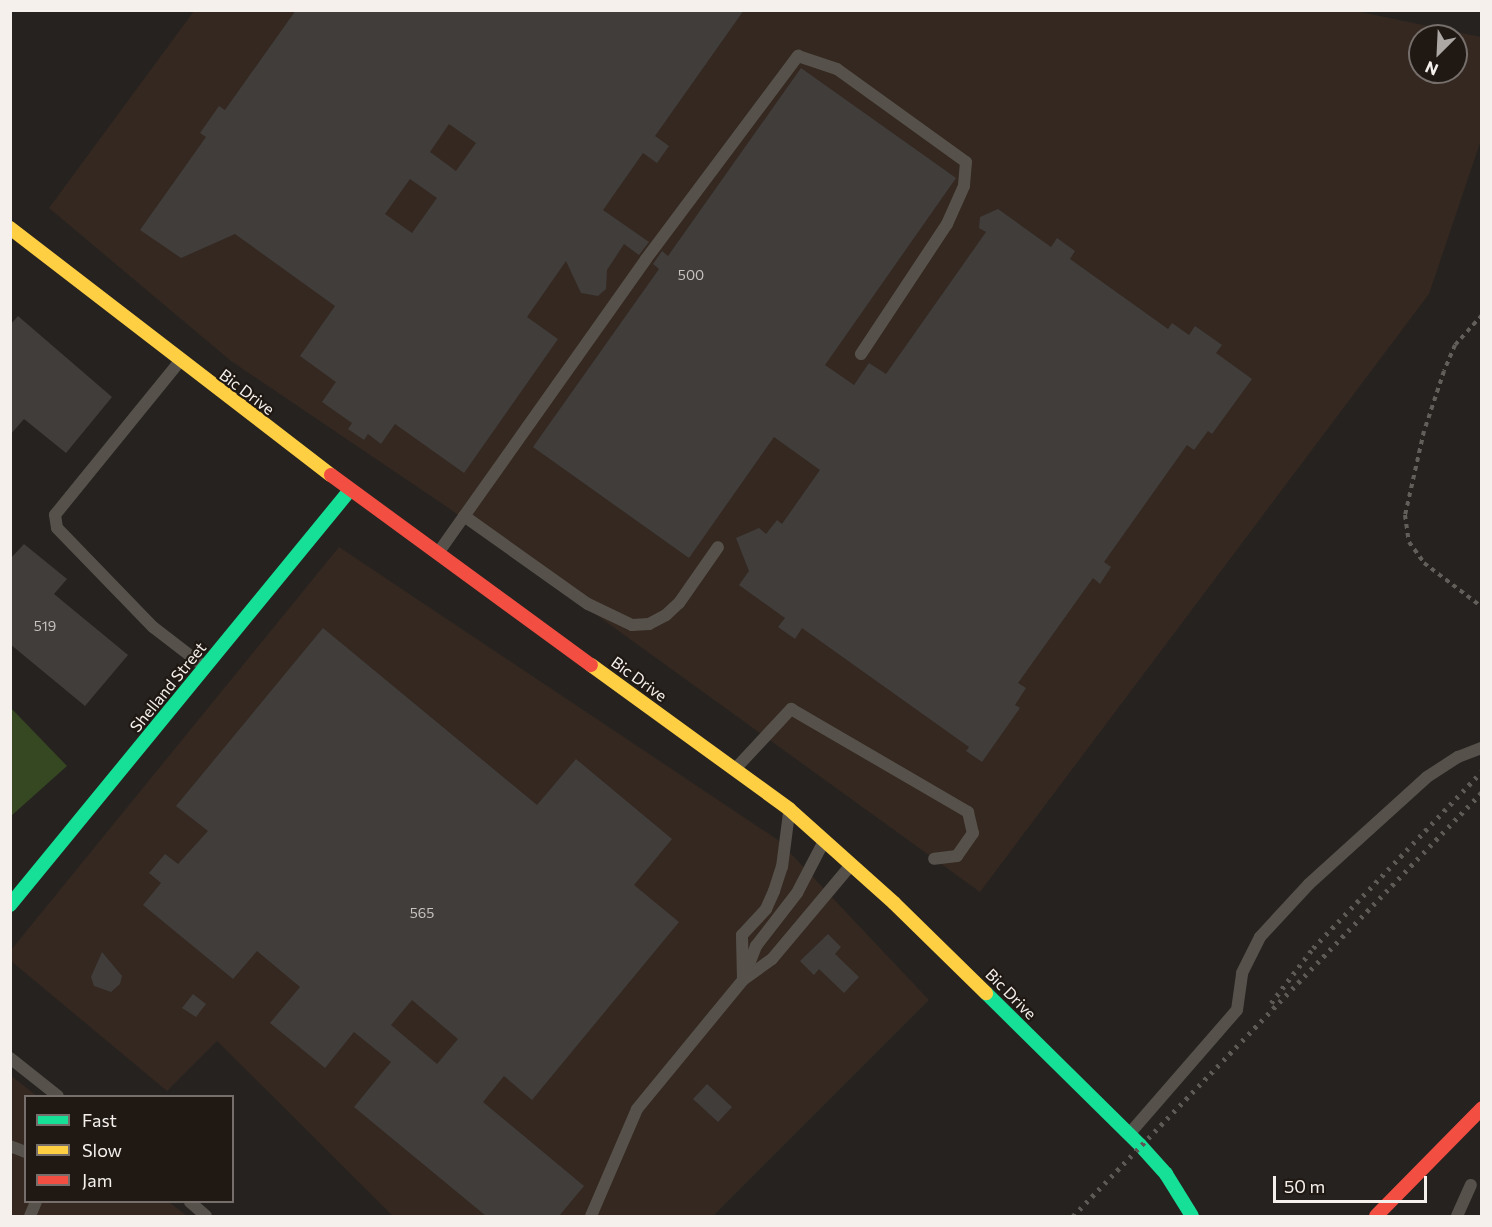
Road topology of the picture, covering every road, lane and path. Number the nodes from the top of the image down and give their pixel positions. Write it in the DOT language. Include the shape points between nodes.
graph roads {
  1 [pos="10,228"];
  2 [pos="1482,315"];
  3 [pos="861,354"];
  4 [pos="180,361"];
  5 [pos="350,490"];
  6 [pos="464,516"];
  7 [pos="718,547"];
  8 [pos="437,554"];
  9 [pos="1482,607"];
  10 [pos="206,668"];
  11 [pos="1482,748"];
  12 [pos="736,768"];
  13 [pos="789,809"];
  14 [pos="825,839"];
  15 [pos="934,859"];
  16 [pos="852,864"];
  17 [pos="10,905"];
  18 [pos="743,980"];
  19 [pos="10,1058"];
  20 [pos="57,1095"];
  21 [pos="1482,1108"];
  22 [pos="1129,1134"];
  23 [pos="1471,1185"];
  24 [pos="191,1203"];
  25 [pos="206,1216"];
  26 [pos="591,1216"];
  27 [pos="1192,1216"];
  28 [pos="1376,1216"];
  29 [pos="1457,1216"];
  1 -- 4 [label="street, Bic Drive"];
  2 -- 9 [label="path" via="1455,345 1443,371 1424,431 1405,515 1409,542 1424,563"];
  3 -- 6 [label="lane" via="947,224 964,186 966,162 837,69 798,56 646,259"];
  4 -- 5 [label="street, Bic Drive"];
  4 -- 10 [label="lane" via="55,515 57,528 153,627"];
  5 -- 8 [label="street, Bic Drive"];
  5 -- 10 [label="street, Shelland Street"];
  6 -- 7 [label="lane" via="588,604 632,625 649,624 666,615 679,603"];
  6 -- 8 [label="lane"];
  8 -- 12 [label="street, Bic Drive"];
  10 -- 17 [label="street, Shelland Street"];
  11 -- 22 [label="lane" via="1458,757 1427,777 1309,884 1260,937 1242,973 1237,1010"];
  12 -- 13 [label="street, Bic Drive"];
  12 -- 15 [label="lane" via="791,709 969,812 972,833 957,855"];
  13 -- 14 [label="street, Bic Drive"];
  13 -- 18 [label="lane" via="782,867 774,891 766,909 742,934"];
  14 -- 16 [label="street, Bic Drive"];
  14 -- 18 [label="lane" via="797,893 756,946"];
  16 -- 18 [label="lane" via="772,958"];
  16 -- 22 [label="street, Bic Drive"];
  18 -- 26 [label="lane" via="637,1109"];
  19 -- 20 [label="lane"];
  21 -- 28 [label="street"];
  22 -- 27 [label="street, Bic Drive" via="1166,1174"];
  23 -- 29 [label="lane"];
  24 -- 25 [label="lane"];
}
